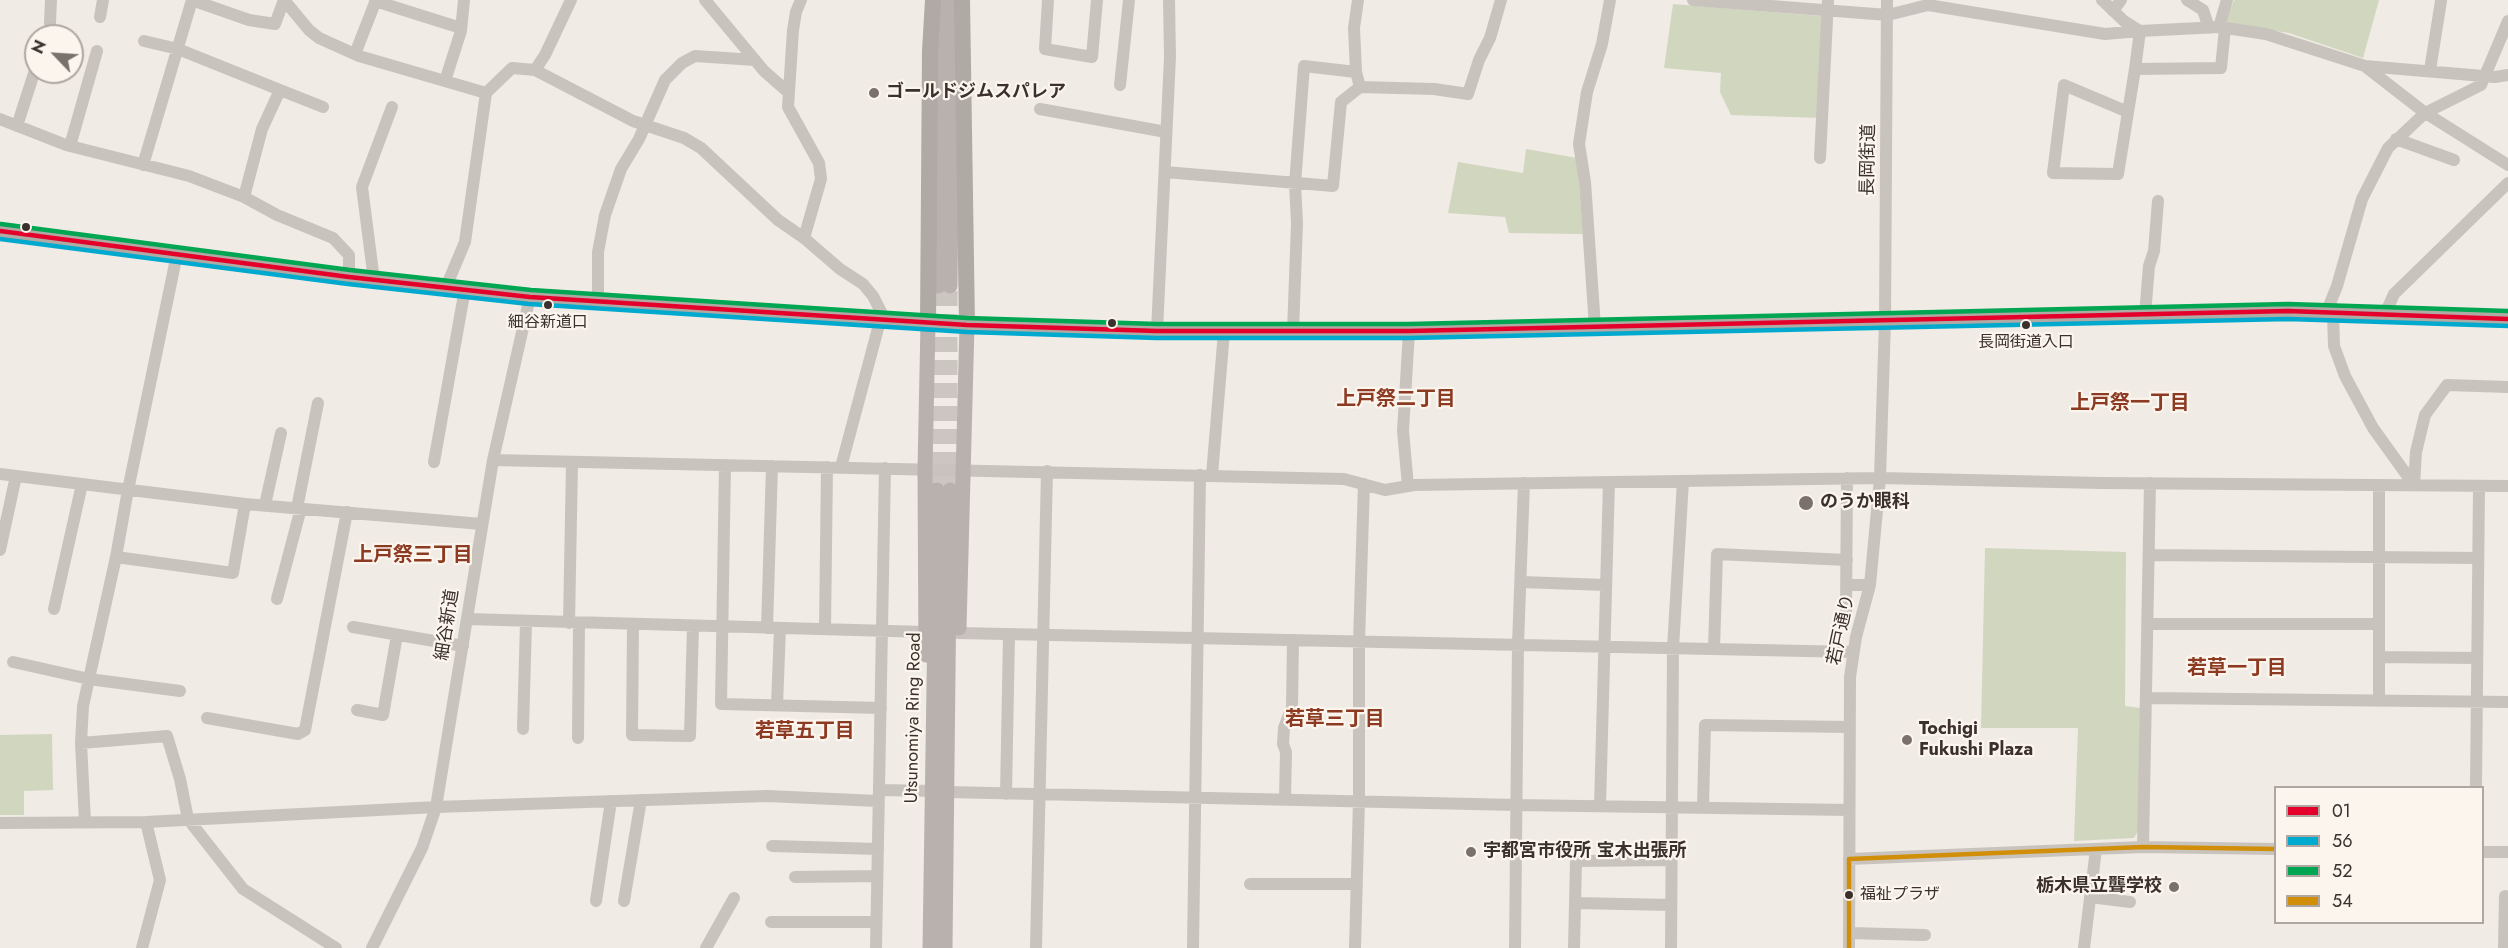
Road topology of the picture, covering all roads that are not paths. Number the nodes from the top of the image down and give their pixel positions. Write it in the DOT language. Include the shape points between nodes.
graph roads {
  1 [pos="51,0"];
  2 [pos="103,0"];
  3 [pos="192,0"];
  4 [pos="464,0"];
  5 [pos="571,0"];
  6 [pos="705,0"];
  7 [pos="801,0"];
  8 [pos="933,0"];
  9 [pos="941,0"];
  10 [pos="953,0"];
  11 [pos="962,0"];
  12 [pos="1048,0"];
  13 [pos="1097,0"];
  14 [pos="1129,0"];
  15 [pos="1169,0"];
  16 [pos="1358,0"];
  17 [pos="1501,0"];
  18 [pos="1610,0"];
  19 [pos="1693,0"];
  20 [pos="1887,0"];
  21 [pos="1978,0"];
  22 [pos="2102,0"];
  23 [pos="2121,0"];
  24 [pos="2187,0"];
  25 [pos="2227,0"];
  26 [pos="376,1"];
  27 [pos="1724,1"];
  28 [pos="2440,1"];
  29 [pos="1828,5"];
  30 [pos="2114,11"];
  31 [pos="1976,13"];
  32 [pos="1888,15"];
  33 [pos="100,17"];
  34 [pos="2508,21"];
  35 [pos="50,23"];
  36 [pos="461,28"];
  37 [pos="2217,28"];
  38 [pos="2140,31"];
  39 [pos="144,41"];
  40 [pos="178,49"];
  41 [pos="97,51"];
  42 [pos="355,54"];
  43 [pos="755,60"];
  44 [pos="2365,66"];
  45 [pos="2135,69"];
  46 [pos="535,70"];
  47 [pos="2430,70"];
  48 [pos="1356,72"];
  49 [pos="2487,75"];
  50 [pos="2508,75"];
  51 [pos="445,81"];
  52 [pos="31,84"];
  53 [pos="1120,85"];
  54 [pos="1360,87"];
  55 [pos="280,90"];
  56 [pos="788,92"];
  57 [pos="486,93"];
  58 [pos="392,106"];
  59 [pos="324,107"];
  60 [pos="1040,109"];
  61 [pos="2128,112"];
  62 [pos="2425,113"];
  63 [pos="0,119"];
  64 [pos="645,124"];
  65 [pos="17,126"];
  66 [pos="1166,132"];
  67 [pos="2396,139"];
  68 [pos="70,146"];
  69 [pos="1820,158"];
  70 [pos="2454,160"];
  71 [pos="143,165"];
  72 [pos="2508,165"];
  73 [pos="1165,172"];
  74 [pos="2508,183"];
  75 [pos="1295,184"];
  76 [pos="244,197"];
  77 [pos="2158,201"];
  78 [pos="0,231"];
  79 [pos="804,238"];
  80 [pos="177,254"];
  81 [pos="349,277"];
  82 [pos="374,280"];
  83 [pos="446,287"];
  84 [pos="465,289"];
  85 [pos="530,297"];
  86 [pos="598,303"];
  87 [pos="2330,311"];
  88 [pos="2385,314"];
  89 [pos="2145,315"];
  90 [pos="2508,319"];
  91 [pos="883,321"];
  92 [pos="1885,321"];
  93 [pos="928,324"];
  94 [pos="967,326"];
  95 [pos="1595,327"];
  96 [pos="1157,331"];
  97 [pos="1409,331"];
  98 [pos="1224,332"];
  99 [pos="1293,332"];
  100 [pos="2508,387"];
  101 [pos="318,404"];
  102 [pos="281,434"];
  103 [pos="494,460"];
  104 [pos="434,462"];
  105 [pos="572,463"];
  106 [pos="725,465"];
  107 [pos="772,466"];
  108 [pos="827,467"];
  109 [pos="841,467"];
  110 [pos="885,468"];
  111 [pos="925,469"];
  112 [pos="963,469"];
  113 [pos="1047,471"];
  114 [pos="0,474"];
  115 [pos="1206,475"];
  116 [pos="16,476"];
  117 [pos="1847,478"];
  118 [pos="1880,478"];
  119 [pos="1683,481"];
  120 [pos="1609,482"];
  121 [pos="1524,483"];
  122 [pos="2150,483"];
  123 [pos="82,484"];
  124 [pos="1364,484"];
  125 [pos="2379,485"];
  126 [pos="2414,485"];
  127 [pos="1408,486"];
  128 [pos="2478,486"];
  129 [pos="2508,486"];
  130 [pos="128,490"];
  131 [pos="245,504"];
  132 [pos="266,505"];
  133 [pos="299,508"];
  134 [pos="347,512"];
  135 [pos="482,524"];
  136 [pos="0,550"];
  137 [pos="2150,555"];
  138 [pos="2380,556"];
  139 [pos="116,557"];
  140 [pos="2478,558"];
  141 [pos="1847,560"];
  142 [pos="1521,582"];
  143 [pos="1606,585"];
  144 [pos="1847,585"];
  145 [pos="1870,585"];
  146 [pos="277,599"];
  147 [pos="54,609"];
  148 [pos="1845,611"];
  149 [pos="467,619"];
  150 [pos="526,622"];
  151 [pos="574,623"];
  152 [pos="2148,624"];
  153 [pos="2379,624"];
  154 [pos="633,625"];
  155 [pos="693,626"];
  156 [pos="353,627"];
  157 [pos="721,627"];
  158 [pos="774,628"];
  159 [pos="825,629"];
  160 [pos="882,630"];
  161 [pos="925,632"];
  162 [pos="958,633"];
  163 [pos="397,635"];
  164 [pos="1010,635"];
  165 [pos="1044,636"];
  166 [pos="1198,638"];
  167 [pos="1293,640"];
  168 [pos="1359,641"];
  169 [pos="1518,644"];
  170 [pos="463,646"];
  171 [pos="1604,646"];
  172 [pos="1673,648"];
  173 [pos="1714,649"];
  174 [pos="1853,652"];
  175 [pos="2379,657"];
  176 [pos="2477,658"];
  177 [pos="13,662"];
  178 [pos="89,679"];
  179 [pos="948,680"];
  180 [pos="180,691"];
  181 [pos="2147,698"];
  182 [pos="2379,701"];
  183 [pos="934,702"];
  184 [pos="2477,702"];
  185 [pos="2508,702"];
  186 [pos="777,705"];
  187 [pos="881,708"];
  188 [pos="357,710"];
  189 [pos="207,718"];
  190 [pos="1850,727"];
  191 [pos="523,729"];
  192 [pos="578,738"];
  193 [pos="81,743"];
  194 [pos="2476,786"];
  195 [pos="940,791"];
  196 [pos="1006,794"];
  197 [pos="879,795"];
  198 [pos="1038,795"];
  199 [pos="1195,798"];
  200 [pos="1285,799"];
  201 [pos="641,800"];
  202 [pos="1359,800"];
  203 [pos="611,801"];
  204 [pos="1516,805"];
  205 [pos="1600,806"];
  206 [pos="436,807"];
  207 [pos="1671,807"];
  208 [pos="1703,807"];
  209 [pos="1849,810"];
  210 [pos="188,819"];
  211 [pos="85,822"];
  212 [pos="146,822"];
  213 [pos="0,823"];
  214 [pos="772,846"];
  215 [pos="2143,847"];
  216 [pos="878,849"];
  217 [pos="2096,849"];
  218 [pos="2274,849"];
  219 [pos="2484,852"];
  220 [pos="2508,852"];
  221 [pos="1849,858"];
  222 [pos="1671,860"];
  223 [pos="877,876"];
  224 [pos="795,877"];
  225 [pos="1250,884"];
  226 [pos="1357,884"];
  227 [pos="2090,897"];
  228 [pos="2508,897"];
  229 [pos="734,898"];
  230 [pos="596,901"];
  231 [pos="624,901"];
  232 [pos="2130,902"];
  233 [pos="1575,903"];
  234 [pos="1671,904"];
  235 [pos="771,922"];
  236 [pos="876,922"];
  237 [pos="1849,933"];
  238 [pos="1925,934"];
  239 [pos="142,948"];
  240 [pos="336,948"];
  241 [pos="372,948"];
  242 [pos="706,948"];
  243 [pos="876,948"];
  244 [pos="930,948"];
  245 [pos="945,948"];
  246 [pos="1036,948"];
  247 [pos="1193,948"];
  248 [pos="1355,948"];
  249 [pos="1515,948"];
  250 [pos="1574,948"];
  251 [pos="1671,948"];
  252 [pos="1849,948"];
  253 [pos="2084,948"];
  254 [pos="2504,948"];
  1 -- 35 [label="street"];
  2 -- 33 [label="street"];
  3 -- 40 [label="street"];
  3 -- 42 [label="street" via="249,20 275,24 284,0 314,34"];
  4 -- 36 [label="street"];
  5 -- 46 [label="street"];
  6 -- 43 [label="street"];
  7 -- 56 [label="street" via="793,30"];
  8 -- 93 [label="highway"];
  9 -- 10 [label="main road" via="945,286"];
  11 -- 94 [label="highway"];
  12 -- 13 [label="street" via="1045,49 1092,57"];
  14 -- 53 [label="street"];
  15 -- 66 [label="street"];
  16 -- 48 [label="street" via="1354,28"];
  17 -- 54 [label="street" via="1468,94"];
  18 -- 95 [label="street" via="1587,92 1579,144 1586,182"];
  19 -- 27 [label="street"];
  20 -- 32 [label="street, 長岡街道"];
  21 -- 31 [label="street"];
  22 -- 30 [label="street"];
  23 -- 30 [label="street"];
  24 -- 37 [label="street" via="2203,10"];
  25 -- 37 [label="street"];
  26 -- 36 [label="street"];
  26 -- 42 [label="street"];
  27 -- 29 [label="street"];
  28 -- 47 [label="street"];
  29 -- 32 [label="street"];
  29 -- 69 [label="street"];
  30 -- 38 [label="street"];
  31 -- 32 [label="street" via="1928,5"];
  31 -- 38 [label="street" via="2105,34"];
  32 -- 92 [label="street, 長岡街道"];
  34 -- 49 [label="street"];
  36 -- 51 [label="street"];
  37 -- 38 [label="street"];
  37 -- 44 [label="street" via="2266,34"];
  37 -- 45 [label="street" via="2221,68"];
  38 -- 45 [label="street"];
  39 -- 40 [label="street"];
  40 -- 55 [label="street"];
  40 -- 71 [label="street"];
  41 -- 68 [label="street"];
  42 -- 51 [label="street"];
  43 -- 56 [label="street"];
  43 -- 64 [label="street" via="694,56 665,80"];
  44 -- 47 [label="street"];
  44 -- 62 [label="street"];
  45 -- 61 [label="street"];
  46 -- 57 [label="street" via="512,68"];
  46 -- 64 [label="street" via="597,104"];
  47 -- 49 [label="street"];
  48 -- 54 [label="street"];
  48 -- 75 [label="street" via="1304,66"];
  49 -- 50 [label="street"];
  49 -- 62 [label="street" via="2474,90"];
  51 -- 57 [label="street"];
  52 -- 65 [label="street"];
  54 -- 75 [label="street" via="1341,102 1333,186"];
  55 -- 59 [label="street"];
  55 -- 76 [label="street" via="262,129"];
  56 -- 79 [label="street" via="788,107 819,163 821,179"];
  57 -- 83 [label="street" via="465,242"];
  58 -- 82 [label="street" via="362,187"];
  60 -- 66 [label="street"];
  61 -- 61 [label="street" via="2118,174 2053,173 2064,85"];
  62 -- 67 [label="street"];
  62 -- 72 [label="street"];
  63 -- 65 [label="street"];
  64 -- 79 [label="street" via="701,148 778,220"];
  64 -- 86 [label="street" via="621,169 605,215 598,252"];
  65 -- 68 [label="street"];
  66 -- 73 [label="street"];
  67 -- 70 [label="street"];
  67 -- 87 [label="street" via="2364,193"];
  68 -- 71 [label="street"];
  71 -- 76 [label="street" via="189,176"];
  73 -- 75 [label="street"];
  73 -- 96 [label="street"];
  74 -- 88 [label="street" via="2394,294"];
  75 -- 99 [label="street"];
  76 -- 81 [label="street" via="333,238 349,255"];
  77 -- 89 [label="street"];
  78 -- 80 [label="highway"];
  79 -- 91 [label="street" via="863,284 873,296"];
  80 -- 81 [label="highway"];
  80 -- 130 [label="street"];
  81 -- 82 [label="highway"];
  82 -- 83 [label="highway"];
  83 -- 84 [label="highway"];
  84 -- 85 [label="highway"];
  84 -- 104 [label="street"];
  85 -- 86 [label="highway"];
  85 -- 103 [label="street, 細谷新道"];
  86 -- 91 [label="highway"];
  87 -- 88 [label="highway"];
  87 -- 89 [label="highway"];
  87 -- 126 [label="street" via="2334,346 2345,376 2373,428"];
  88 -- 90 [label="highway"];
  89 -- 92 [label="highway"];
  91 -- 93 [label="highway"];
  91 -- 109 [label="street"];
  92 -- 95 [label="highway"];
  92 -- 118 [label="street, 若戸通り"];
  93 -- 94 [label="highway"];
  93 -- 111 [label="main road"];
  94 -- 96 [label="highway"];
  94 -- 112 [label="main road"];
  95 -- 97 [label="highway"];
  96 -- 98 [label="highway"];
  97 -- 99 [label="highway"];
  97 -- 127 [label="street" via="1403,431"];
  98 -- 99 [label="highway"];
  98 -- 115 [label="street"];
  100 -- 126 [label="street" via="2447,385 2425,415 2416,452"];
  101 -- 133 [label="street"];
  102 -- 132 [label="street"];
  103 -- 105 [label="street"];
  103 -- 135 [label="street, 細谷新道"];
  105 -- 106 [label="street"];
  105 -- 151 [label="street"];
  106 -- 107 [label="street"];
  106 -- 157 [label="street"];
  107 -- 108 [label="street"];
  107 -- 158 [label="street"];
  108 -- 109 [label="street"];
  108 -- 159 [label="street"];
  109 -- 110 [label="street"];
  110 -- 111 [label="street"];
  110 -- 160 [label="street"];
  111 -- 112 [label="street"];
  111 -- 161 [label="main road"];
  112 -- 113 [label="street"];
  112 -- 162 [label="main road"];
  113 -- 115 [label="street"];
  113 -- 165 [label="street"];
  114 -- 116 [label="street"];
  115 -- 124 [label="street" via="1344,479"];
  115 -- 166 [label="street"];
  116 -- 123 [label="street"];
  116 -- 136 [label="street"];
  117 -- 118 [label="street"];
  117 -- 119 [label="street"];
  117 -- 141 [label="street"];
  118 -- 122 [label="street"];
  118 -- 145 [label="street, 若戸通り"];
  119 -- 120 [label="street"];
  119 -- 172 [label="street"];
  120 -- 121 [label="street"];
  120 -- 143 [label="street"];
  121 -- 127 [label="street"];
  121 -- 142 [label="street"];
  122 -- 125 [label="street"];
  122 -- 137 [label="street"];
  123 -- 130 [label="street"];
  123 -- 147 [label="street"];
  124 -- 127 [label="street" via="1385,490"];
  124 -- 168 [label="street"];
  125 -- 126 [label="street"];
  125 -- 138 [label="street"];
  126 -- 128 [label="street"];
  128 -- 129 [label="street"];
  128 -- 140 [label="street"];
  130 -- 131 [label="street"];
  130 -- 139 [label="street"];
  131 -- 132 [label="street"];
  131 -- 139 [label="street" via="232,573"];
  132 -- 133 [label="street"];
  133 -- 134 [label="street"];
  133 -- 146 [label="street"];
  134 -- 135 [label="street"];
  134 -- 189 [label="street" via="305,730 298,734"];
  135 -- 149 [label="street, 細谷新道"];
  137 -- 138 [label="street"];
  137 -- 152 [label="street"];
  138 -- 140 [label="street"];
  138 -- 153 [label="street"];
  139 -- 178 [label="street"];
  140 -- 176 [label="street"];
  141 -- 144 [label="street"];
  141 -- 173 [label="street" via="1717,554"];
  142 -- 143 [label="street"];
  142 -- 169 [label="street"];
  143 -- 171 [label="street"];
  144 -- 145 [label="street"];
  144 -- 148 [label="street"];
  145 -- 174 [label="street, 若戸通り"];
  149 -- 150 [label="street"];
  149 -- 170 [label="street, 細谷新道"];
  150 -- 151 [label="street"];
  150 -- 191 [label="street"];
  151 -- 154 [label="street"];
  151 -- 192 [label="street"];
  152 -- 153 [label="street"];
  152 -- 181 [label="street"];
  153 -- 175 [label="street"];
  154 -- 155 [label="street"];
  154 -- 155 [label="street" via="632,735 690,736"];
  155 -- 157 [label="street"];
  156 -- 163 [label="street"];
  157 -- 158 [label="street"];
  157 -- 186 [label="street" via="721,704"];
  158 -- 159 [label="street"];
  158 -- 186 [label="street"];
  159 -- 160 [label="street"];
  160 -- 161 [label="street"];
  160 -- 187 [label="street"];
  161 -- 183 [label="main road" via="926,671"];
  162 -- 164 [label="street"];
  162 -- 179 [label="main road"];
  163 -- 170 [label="street"];
  163 -- 188 [label="street" via="383,715"];
  164 -- 165 [label="street"];
  164 -- 196 [label="street"];
  165 -- 166 [label="street"];
  165 -- 198 [label="street"];
  166 -- 167 [label="street"];
  166 -- 199 [label="street"];
  167 -- 168 [label="street"];
  167 -- 200 [label="street" via="1292,707 1282,744 1286,752"];
  168 -- 169 [label="street"];
  168 -- 202 [label="street"];
  169 -- 171 [label="street"];
  169 -- 204 [label="street"];
  170 -- 206 [label="street, 細谷新道"];
  171 -- 172 [label="street"];
  171 -- 205 [label="street"];
  172 -- 173 [label="street"];
  172 -- 207 [label="street"];
  173 -- 174 [label="street"];
  174 -- 190 [label="street, 若戸通り"];
  175 -- 176 [label="street"];
  175 -- 182 [label="street"];
  176 -- 184 [label="street"];
  177 -- 178 [label="street"];
  178 -- 180 [label="street"];
  178 -- 193 [label="street"];
  179 -- 183 [label="main road, Utsunomiya Ring Road" via="943,490"];
  179 -- 195 [label="main road, Utsunomiya Ring Road"];
  181 -- 182 [label="street"];
  181 -- 215 [label="street"];
  182 -- 184 [label="street"];
  183 -- 195 [label="main road, Utsunomiya Ring Road"];
  184 -- 185 [label="street"];
  184 -- 194 [label="street"];
  186 -- 187 [label="street"];
  187 -- 197 [label="street"];
  190 -- 208 [label="street" via="1705,725"];
  190 -- 209 [label="street, 若戸通り"];
  193 -- 210 [label="street" via="168,736"];
  193 -- 211 [label="street"];
  195 -- 196 [label="street"];
  195 -- 197 [label="street"];
  195 -- 244 [label="main road, Utsunomiya Ring Road"];
  195 -- 245 [label="main road, Utsunomiya Ring Road"];
  196 -- 198 [label="street"];
  197 -- 201 [label="street"];
  197 -- 216 [label="street"];
  198 -- 199 [label="street"];
  198 -- 246 [label="street"];
  199 -- 200 [label="street"];
  199 -- 247 [label="street"];
  200 -- 202 [label="street"];
  201 -- 203 [label="street"];
  201 -- 231 [label="street"];
  202 -- 204 [label="street"];
  202 -- 226 [label="street"];
  203 -- 206 [label="street"];
  203 -- 230 [label="street"];
  204 -- 205 [label="street"];
  204 -- 249 [label="street"];
  205 -- 207 [label="street"];
  206 -- 210 [label="street"];
  206 -- 241 [label="street, 細谷新道" via="422,848"];
  207 -- 208 [label="street"];
  207 -- 222 [label="street"];
  208 -- 209 [label="street"];
  209 -- 221 [label="street, 若戸通り"];
  210 -- 212 [label="street"];
  210 -- 240 [label="street" via="243,889"];
  211 -- 212 [label="street"];
  211 -- 213 [label="street"];
  212 -- 239 [label="street" via="160,880"];
  214 -- 216 [label="street"];
  215 -- 217 [label="street"];
  215 -- 218 [label="street"];
  216 -- 223 [label="street"];
  217 -- 221 [label="street"];
  217 -- 227 [label="street"];
  219 -- 220 [label="street"];
  221 -- 237 [label="street, 若戸通り"];
  222 -- 233 [label="street" via="1576,861"];
  222 -- 234 [label="street"];
  223 -- 224 [label="street"];
  223 -- 236 [label="street"];
  225 -- 226 [label="street"];
  226 -- 248 [label="street"];
  227 -- 232 [label="street"];
  227 -- 253 [label="street"];
  228 -- 254 [label="street" via="2505,896"];
  229 -- 242 [label="street"];
  233 -- 234 [label="street"];
  233 -- 250 [label="street"];
  234 -- 251 [label="street"];
  235 -- 236 [label="street"];
  236 -- 243 [label="street"];
  237 -- 238 [label="street"];
  237 -- 252 [label="street, 若戸通り"];
}
